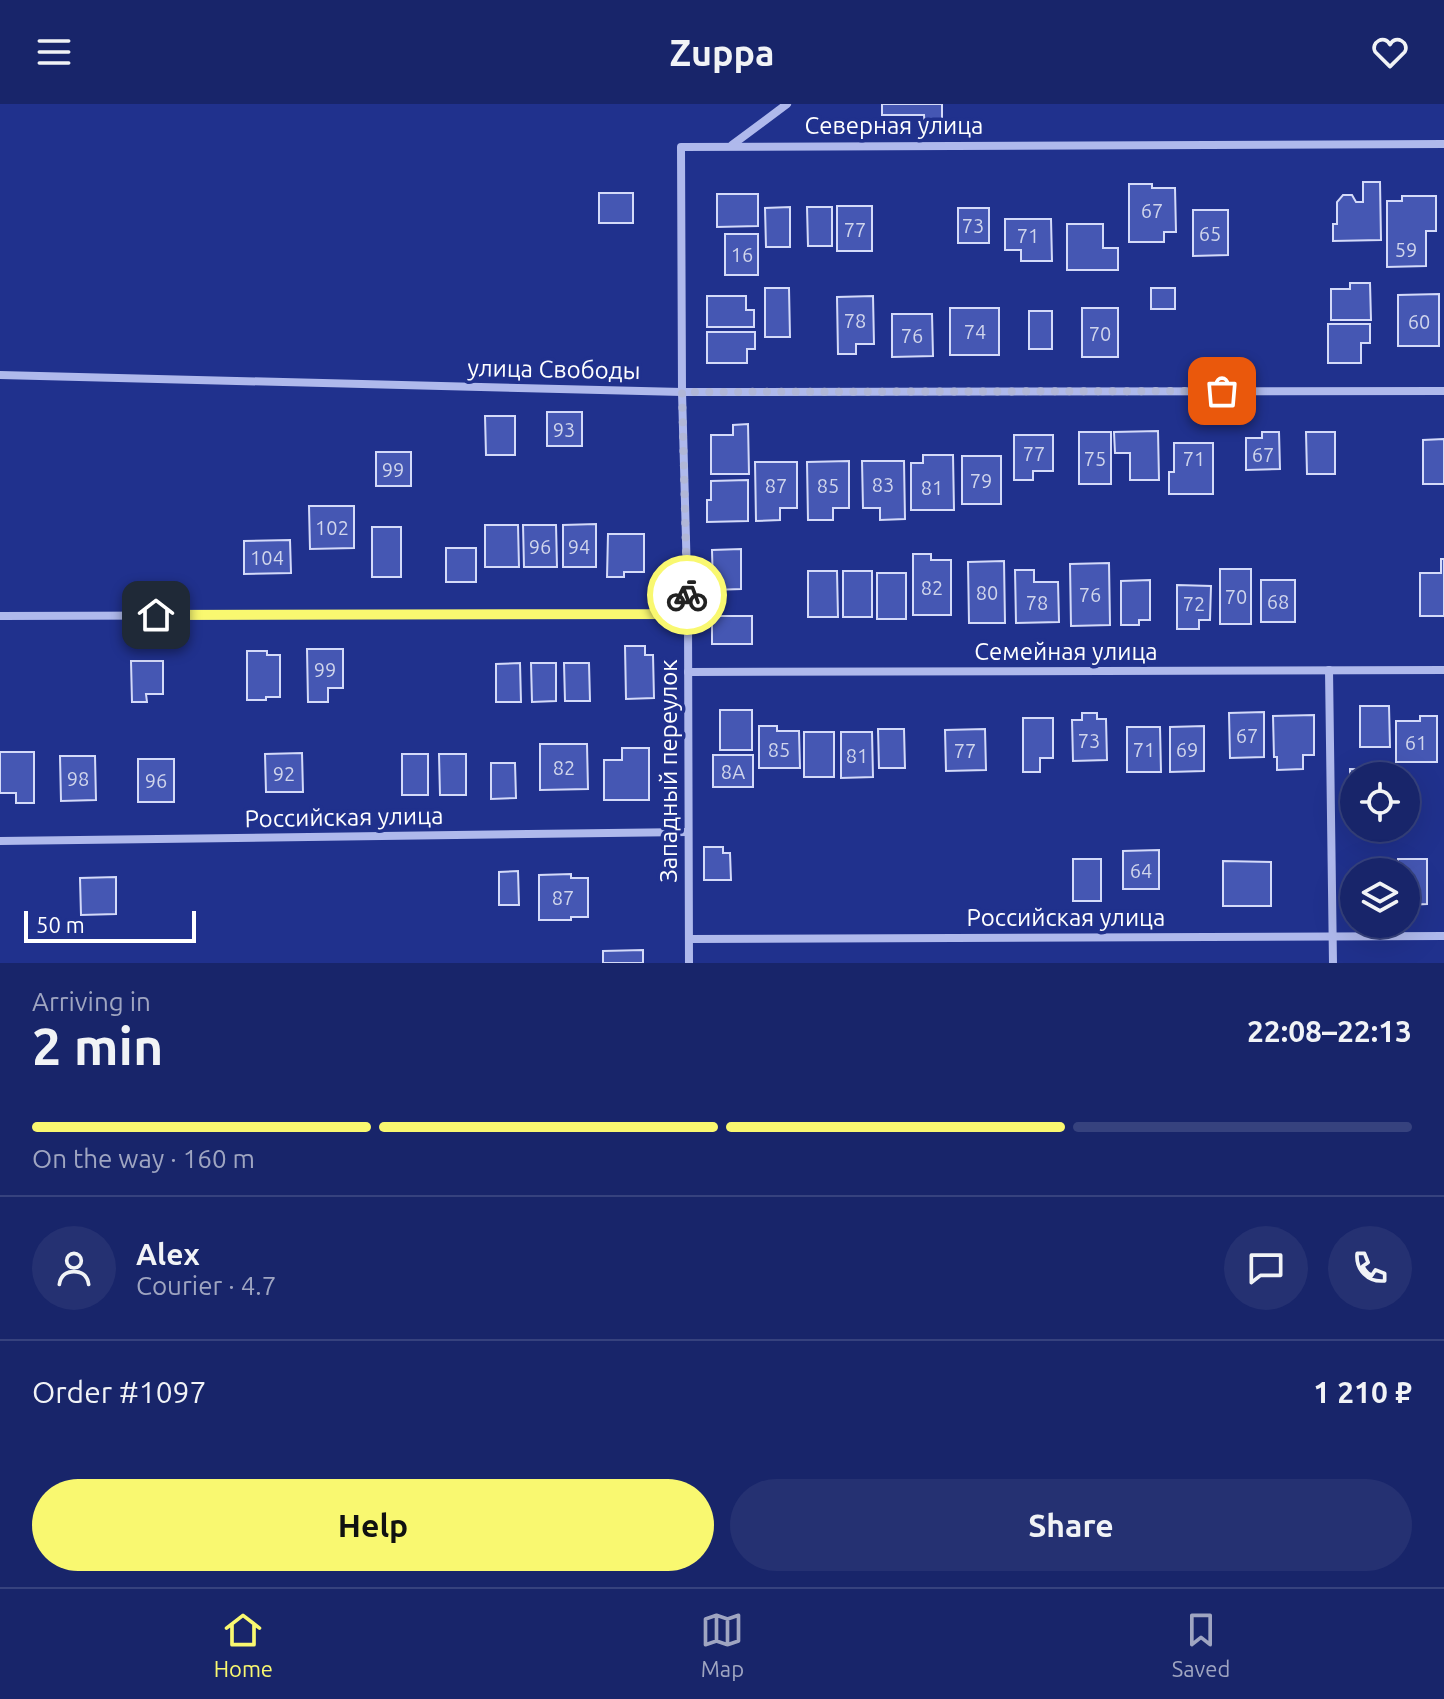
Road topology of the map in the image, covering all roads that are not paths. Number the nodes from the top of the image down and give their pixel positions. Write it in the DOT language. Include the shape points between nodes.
graph roads {
  1 [pos="787,104"];
  2 [pos="1444,144"];
  3 [pos="731,145"];
  4 [pos="681,147"];
  5 [pos="0,375"];
  6 [pos="1444,391"];
  7 [pos="682,392"];
  8 [pos="688,614"];
  9 [pos="0,616"];
  10 [pos="1329,670"];
  11 [pos="1444,670"];
  12 [pos="688,672"];
  13 [pos="688,832"];
  14 [pos="0,841"];
  15 [pos="1333,936"];
  16 [pos="1444,936"];
  17 [pos="689,939"];
  18 [pos="689,963"];
  19 [pos="1333,963"];
  1 -- 3 [label="street"];
  2 -- 3 [label="street, Северная улица"];
  3 -- 4 [label="street, Северная улица"];
  4 -- 7 [label="street, Западный переулок"];
  5 -- 7 [label="street, улица Свободы"];
  6 -- 7 [label="street, улица Свободы"];
  7 -- 8 [label="street, Западный переулок"];
  8 -- 9 [label="street"];
  8 -- 12 [label="street, Западный переулок"];
  10 -- 11 [label="street, Семейная улица"];
  10 -- 12 [label="street, Семейная улица"];
  10 -- 15 [label="street"];
  12 -- 13 [label="street, Западный переулок"];
  13 -- 14 [label="street, Российская улица"];
  13 -- 17 [label="street, Западный переулок"];
  15 -- 16 [label="street, Российская улица"];
  15 -- 17 [label="street, Российская улица"];
  15 -- 19 [label="street"];
  17 -- 18 [label="street, Западный переулок"];
}
